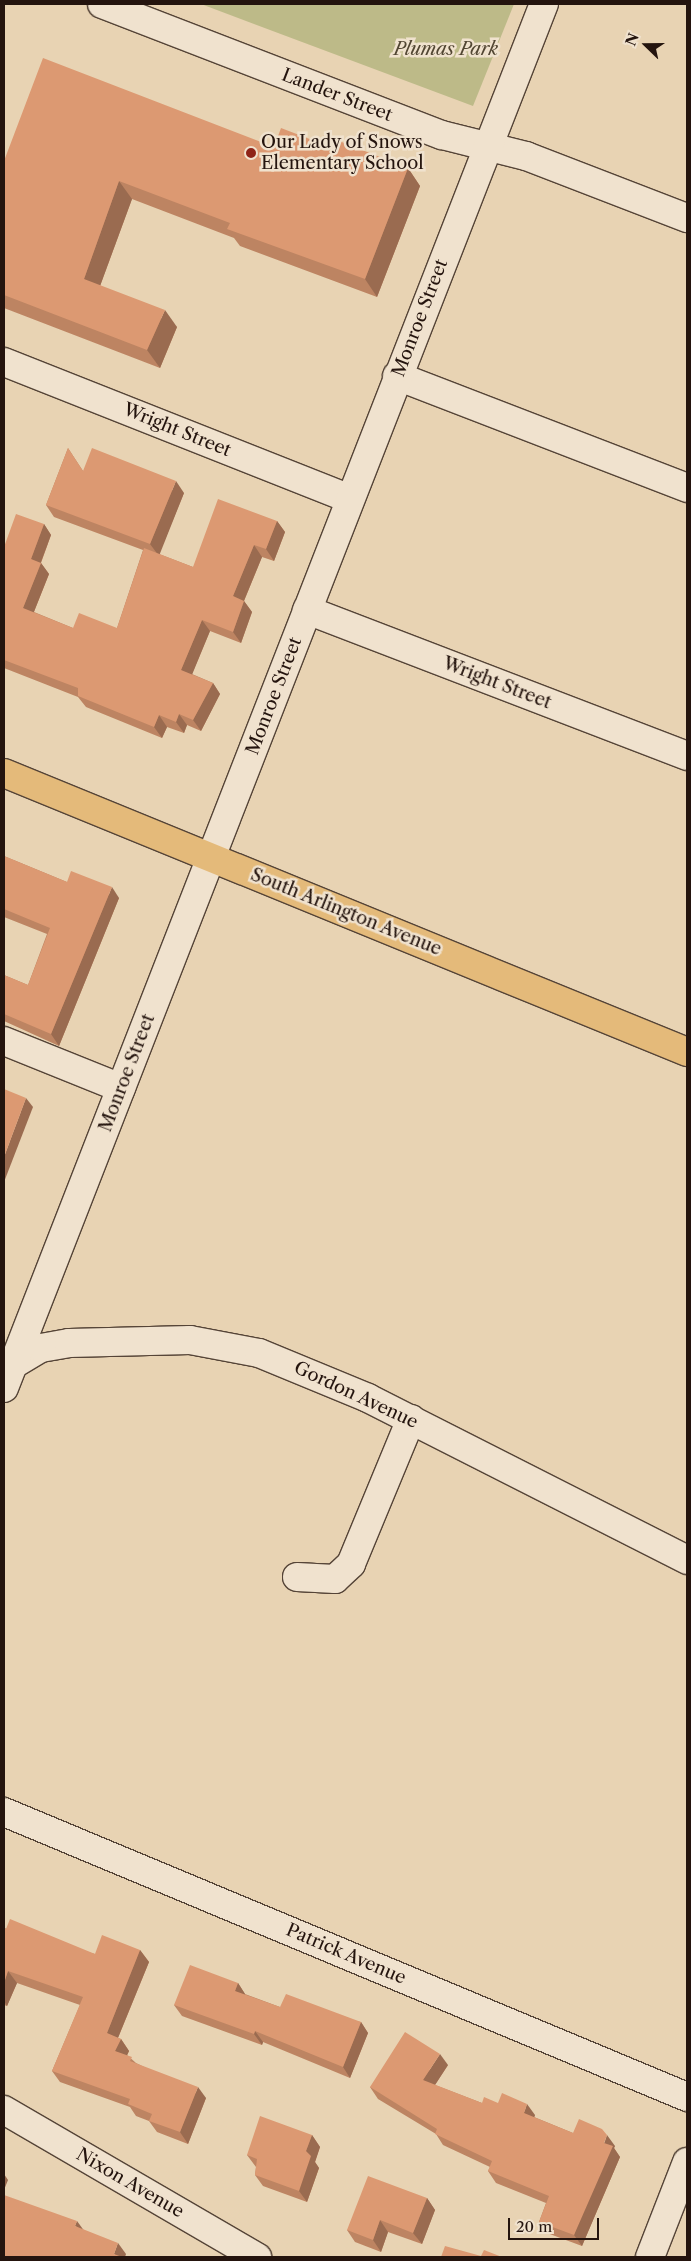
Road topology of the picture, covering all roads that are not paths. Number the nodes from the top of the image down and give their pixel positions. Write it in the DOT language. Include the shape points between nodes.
graph roads {
  1 [pos="102,4"];
  2 [pos="544,4"];
  3 [pos="488,146"];
  4 [pos="687,218"];
  5 [pos="4,362"];
  6 [pos="397,376"];
  7 [pos="687,488"];
  8 [pos="350,499"];
  9 [pos="307,610"];
  10 [pos="687,756"];
  11 [pos="4,773"];
  12 [pos="211,857"];
  13 [pos="4,1041"];
  14 [pos="687,1052"];
  15 [pos="121,1088"];
  16 [pos="9,1367"];
  17 [pos="4,1388"];
  18 [pos="411,1420"];
  19 [pos="687,1560"];
  20 [pos="297,1577"];
  21 [pos="4,1812"];
  22 [pos="687,2097"];
  23 [pos="4,2110"];
  24 [pos="687,2162"];
  25 [pos="256,2257"];
  26 [pos="650,2257"];
  1 -- 3 [label="street, Lander Street" via="442,136"];
  2 -- 3 [label="street, Monroe Street"];
  3 -- 4 [label="street, Lander Street" via="526,156"];
  3 -- 6 [label="street, Monroe Street"];
  5 -- 8 [label="street, Wright Street"];
  6 -- 7 [label="street"];
  6 -- 8 [label="street, Monroe Street"];
  8 -- 9 [label="street, Monroe Street"];
  9 -- 10 [label="street, Wright Street"];
  9 -- 12 [label="street, Monroe Street"];
  11 -- 12 [label="main road, South Arlington Avenue"];
  12 -- 14 [label="main road, South Arlington Avenue"];
  12 -- 15 [label="street, Monroe Street"];
  13 -- 15 [label="street"];
  15 -- 16 [label="street, Monroe Street"];
  16 -- 17 [label="street, Monroe Street"];
  16 -- 18 [label="street, Gordon Avenue" via="53,1345 206,1342 284,1362"];
  18 -- 19 [label="street, Gordon Avenue"];
  18 -- 20 [label="street" via="351,1564 335,1580"];
  21 -- 22 [label="street, Patrick Avenue"];
  23 -- 25 [label="street, Nixon Avenue"];
  24 -- 26 [label="street"];
}
